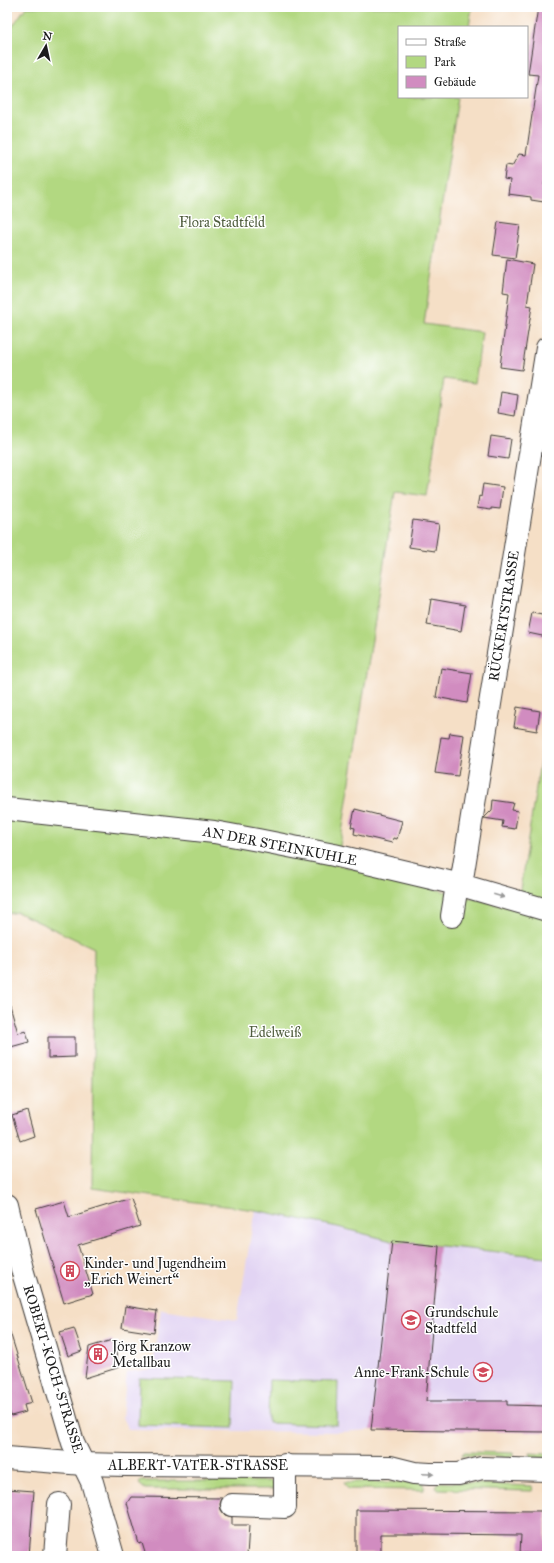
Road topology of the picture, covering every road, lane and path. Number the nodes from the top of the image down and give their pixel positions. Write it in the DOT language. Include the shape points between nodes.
graph roads {
  1 [pos="547,348"];
  2 [pos="7,809"];
  3 [pos="462,885"];
  4 [pos="547,910"];
  5 [pos="452,916"];
  6 [pos="7,1205"];
  7 [pos="7,1458"];
  8 [pos="83,1464"];
  9 [pos="285,1465"];
  10 [pos="547,1470"];
  11 [pos="59,1504"];
  12 [pos="232,1505"];
  13 [pos="110,1555"];
  14 [pos="55,1556"];
  1 -- 3 [label="street, RÜCKERTSTRASSE"];
  2 -- 3 [label="street, AN DER STEINKUHLE" via="214,832 334,855"];
  3 -- 4 [label="street, AN DER STEINKUHLE, one-way"];
  3 -- 5 [label="street, RÜCKERTSTRASSE" via="456,891"];
  6 -- 8 [label="street, ROBERT-KOCH-STRASSE" via="22,1269 73,1443"];
  7 -- 8 [label="street, ALBERT-VATER-STRASSE"];
  8 -- 9 [label="street, ALBERT-VATER-STRASSE"];
  8 -- 13 [label="street, ROBERT-KOCH-STRASSE" via="92,1482"];
  9 -- 10 [label="street, ALBERT-VATER-STRASSE" via="390,1467 412,1459 431,1459 464,1460 482,1468"];
  9 -- 12 [label="street" via="285,1507"];
  11 -- 14 [label="street"];
}
